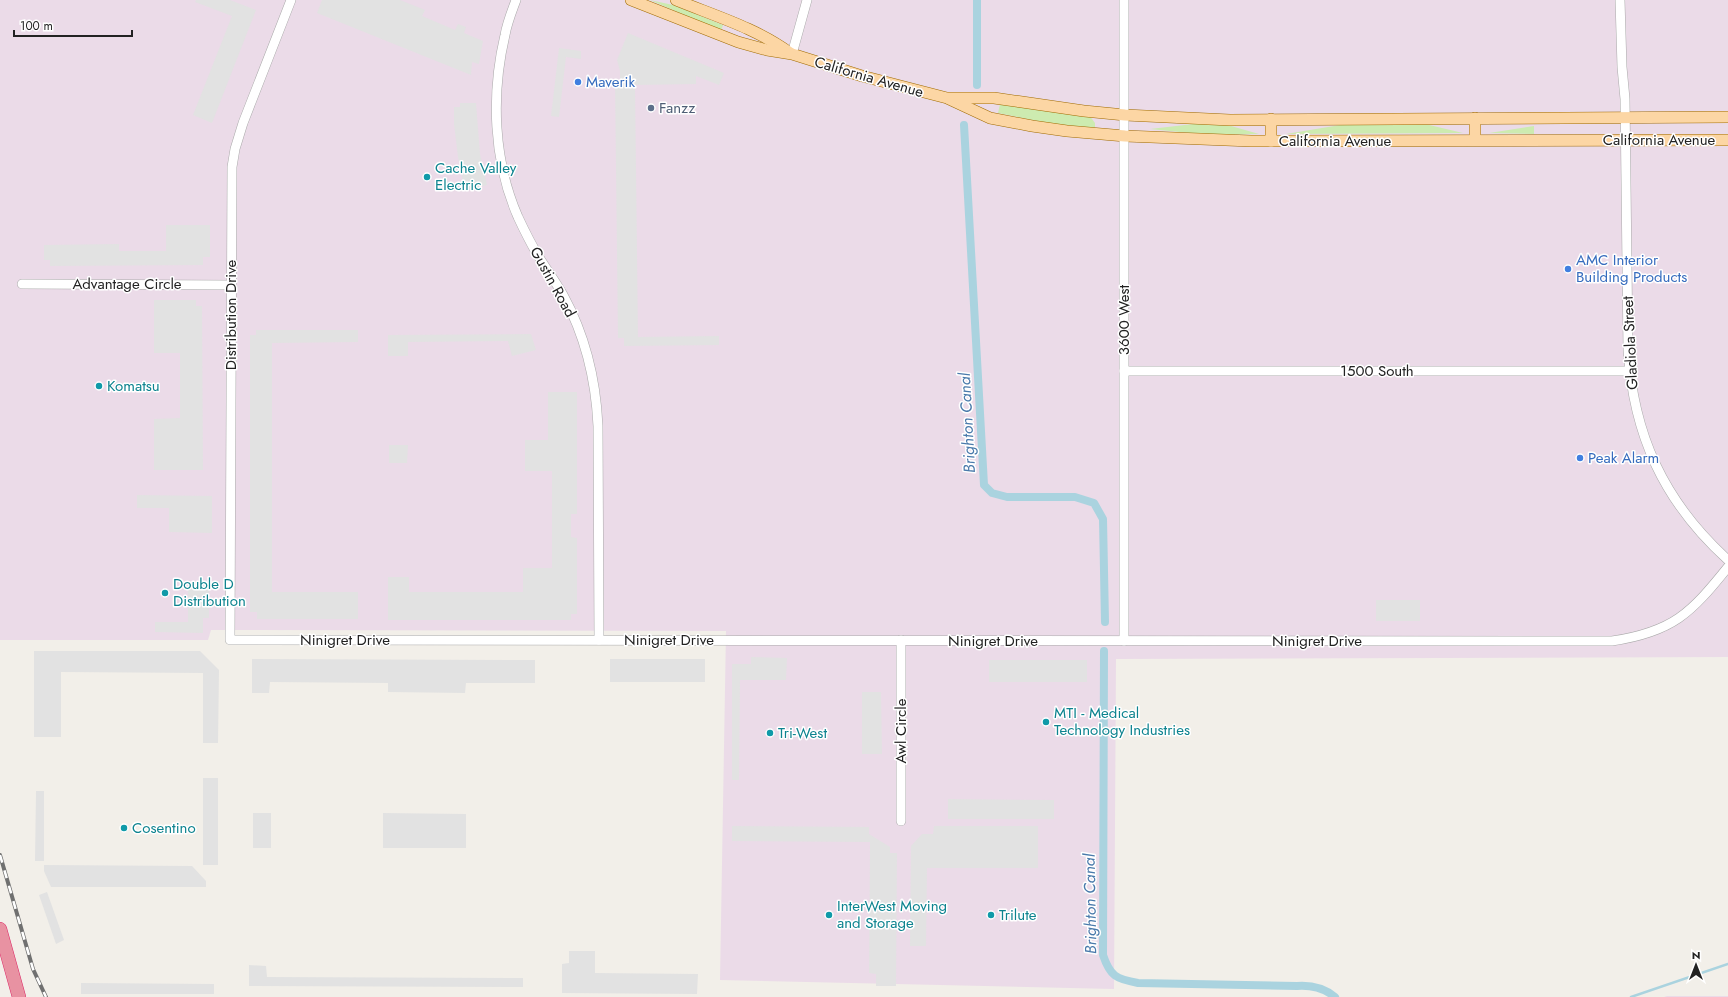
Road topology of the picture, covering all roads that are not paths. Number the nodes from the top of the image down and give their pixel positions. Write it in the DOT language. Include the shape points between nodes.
graph roads {
  1 [pos="291,0"];
  2 [pos="516,0"];
  3 [pos="631,0"];
  4 [pos="676,0"];
  5 [pos="807,0"];
  6 [pos="1124,0"];
  7 [pos="1620,0"];
  8 [pos="792,54"];
  9 [pos="947,98"];
  10 [pos="1125,115"];
  11 [pos="1728,117"];
  12 [pos="1475,118"];
  13 [pos="1624,118"];
  14 [pos="1271,119"];
  15 [pos="1125,136"];
  16 [pos="1476,140"];
  17 [pos="1625,140"];
  18 [pos="1728,140"];
  19 [pos="1271,141"];
  20 [pos="22,284"];
  21 [pos="231,285"];
  22 [pos="1124,371"];
  23 [pos="1629,371"];
  24 [pos="1728,560"];
  25 [pos="1728,567"];
  26 [pos="230,640"];
  27 [pos="599,640"];
  28 [pos="901,640"];
  29 [pos="1124,641"];
  30 [pos="901,821"];
  31 [pos="0,929"];
  32 [pos="19,997"];
  1 -- 21 [label="street, Distribution Drive" via="243,123 233,158"];
  2 -- 27 [label="street, Gustin Road" via="500,55 496,103 499,148 514,208 571,312 584,345 594,383 598,426"];
  3 -- 8 [label="main road, California Avenue" via="731,40"];
  4 -- 8 [label="main road, California Avenue" via="760,34"];
  5 -- 8 [label="street"];
  6 -- 10 [label="street, 3600 West"];
  7 -- 13 [label="street, Gladiola Street"];
  8 -- 9 [label="main road, California Avenue" via="862,76"];
  9 -- 10 [label="main road, California Avenue" via="994,98"];
  9 -- 15 [label="main road, California Avenue" via="997,120"];
  10 -- 14 [label="main road, California Avenue"];
  10 -- 15 [label="street, 3600 West"];
  11 -- 13 [label="main road, California Avenue"];
  12 -- 13 [label="main road, California Avenue"];
  12 -- 14 [label="main road, California Avenue"];
  12 -- 16 [label="main road"];
  13 -- 17 [label="street, Gladiola Street"];
  14 -- 19 [label="main road"];
  15 -- 19 [label="main road, California Avenue"];
  15 -- 22 [label="street, 3600 West"];
  16 -- 17 [label="main road, California Avenue"];
  16 -- 19 [label="main road, California Avenue"];
  17 -- 18 [label="main road, California Avenue"];
  17 -- 23 [label="street, Gladiola Street"];
  20 -- 21 [label="street, Advantage Circle"];
  21 -- 26 [label="street, Distribution Drive"];
  22 -- 23 [label="street, 1500 South"];
  22 -- 29 [label="street, 3600 West"];
  23 -- 24 [label="street, Gladiola Street" via="1639,422 1663,481 1687,517"];
  25 -- 29 [label="street, Ninigret Drive" via="1681,617 1657,631 1612,641"];
  26 -- 27 [label="street, Ninigret Drive"];
  27 -- 28 [label="street, Ninigret Drive"];
  28 -- 29 [label="street, Ninigret Drive"];
  28 -- 30 [label="street, Awl Circle"];
  31 -- 32 [label="highway"];
}
